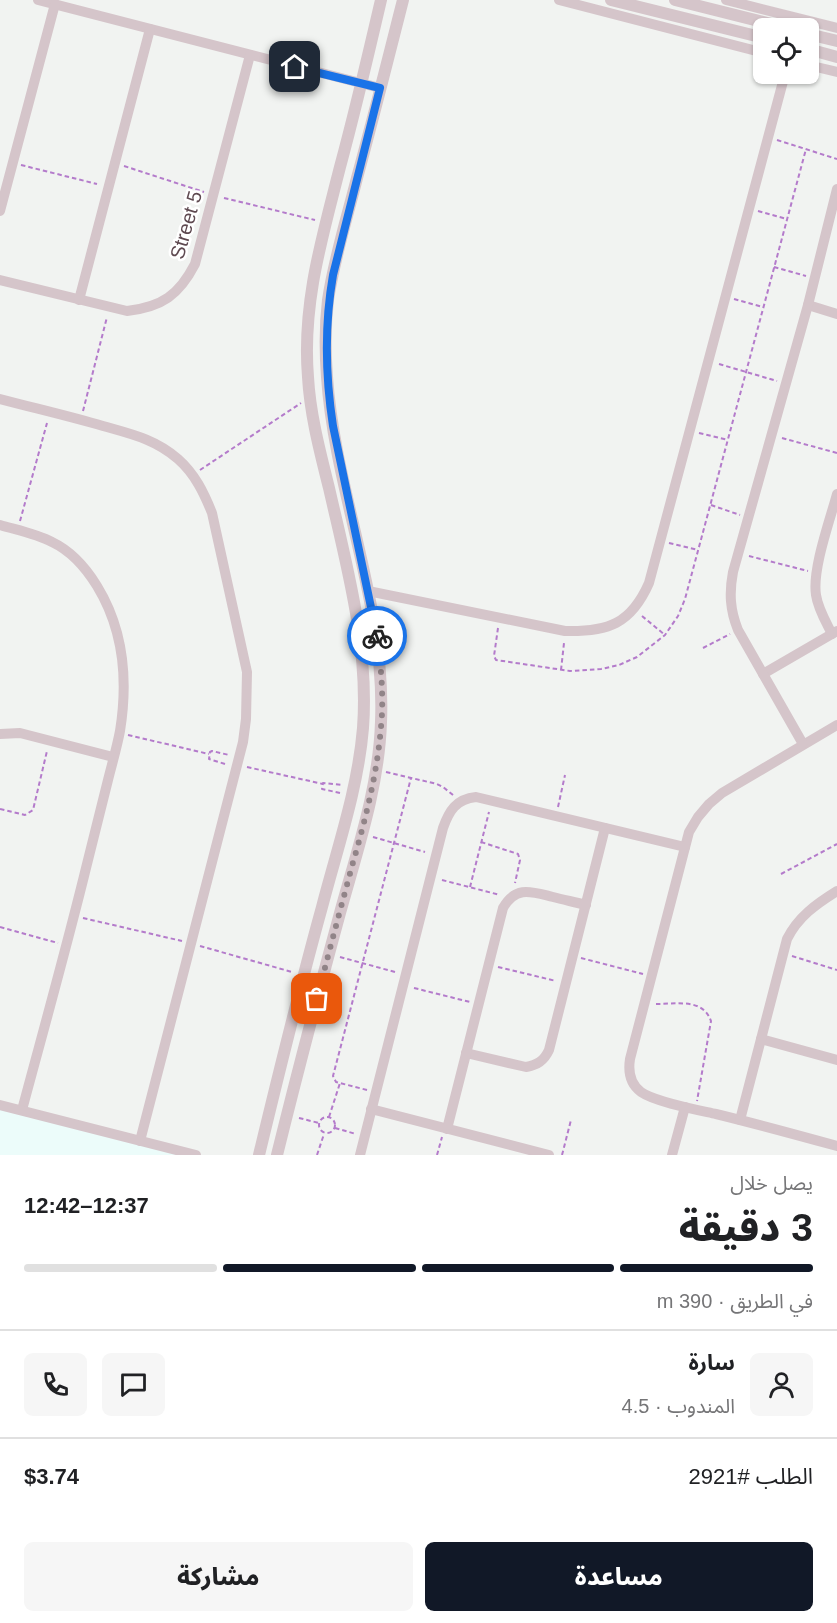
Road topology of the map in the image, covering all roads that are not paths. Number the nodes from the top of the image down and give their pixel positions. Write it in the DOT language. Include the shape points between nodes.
graph roads {
  1 [pos="38,0"];
  2 [pos="381,0"];
  3 [pos="404,0"];
  4 [pos="560,0"];
  5 [pos="611,0"];
  6 [pos="675,0"];
  7 [pos="726,0"];
  8 [pos="56,4"];
  9 [pos="753,20"];
  10 [pos="837,28"];
  11 [pos="150,29"];
  12 [pos="753,35"];
  13 [pos="819,37"];
  14 [pos="837,41"];
  15 [pos="753,50"];
  16 [pos="819,52"];
  17 [pos="250,55"];
  18 [pos="837,57"];
  19 [pos="819,68"];
  20 [pos="837,72"];
  21 [pos="362,84"];
  22 [pos="782,84"];
  23 [pos="380,88"];
  24 [pos="837,189"];
  25 [pos="0,211"];
  26 [pos="0,280"];
  27 [pos="79,300"];
  28 [pos="808,305"];
  29 [pos="837,314"];
  30 [pos="0,399"];
  31 [pos="837,494"];
  32 [pos="0,525"];
  33 [pos="368,591"];
  34 [pos="835,633"];
  35 [pos="763,674"];
  36 [pos="837,725"];
  37 [pos="0,734"];
  38 [pos="803,744"];
  39 [pos="113,757"];
  40 [pos="605,828"];
  41 [pos="685,847"];
  42 [pos="836,895"];
  43 [pos="586,905"];
  44 [pos="761,1039"];
  45 [pos="466,1053"];
  46 [pos="836,1058"];
  47 [pos="0,1105"];
  48 [pos="691,1108"];
  49 [pos="371,1109"];
  50 [pos="22,1110"];
  51 [pos="740,1120"];
  52 [pos="445,1129"];
  53 [pos="140,1141"];
  54 [pos="837,1146"];
  55 [pos="196,1155"];
  56 [pos="261,1155"];
  57 [pos="277,1155"];
  58 [pos="360,1155"];
  59 [pos="549,1155"];
  60 [pos="672,1155"];
  1 -- 8 [label="street"];
  2 -- 21 [label="street"];
  3 -- 23 [label="street"];
  4 -- 15 [label="street"];
  5 -- 12 [label="street"];
  6 -- 9 [label="street"];
  7 -- 10 [label="street"];
  8 -- 11 [label="street"];
  8 -- 25 [label="street"];
  11 -- 17 [label="street"];
  11 -- 27 [label="street"];
  13 -- 14 [label="street"];
  16 -- 18 [label="street"];
  17 -- 21 [label="street"];
  17 -- 27 [label="street, Street 5" via="195,264 187,279 176,292 145,309 127,311"];
  19 -- 20 [label="street"];
  21 -- 23 [label="street"];
  21 -- 56 [label="street" via="312,282 306,352 310,397 360,637 363,729 353,791 303,975"];
  22 -- 33 [label="street" via="649,583 633,610 603,629 566,631"];
  23 -- 33 [label="street" via="333,275 326,326 330,410"];
  24 -- 28 [label="street"];
  26 -- 27 [label="street, Street 5"];
  28 -- 29 [label="street"];
  28 -- 35 [label="street" via="730,588 738,630"];
  30 -- 53 [label="street" via="148,439 180,460 203,491 212,513 247,672 246,719 238,763"];
  31 -- 34 [label="street" via="816,574 819,608"];
  32 -- 39 [label="street" via="51,541 68,552 103,596 118,634 123,665 124,699"];
  33 -- 57 [label="street" via="381,678 376,770"];
  34 -- 35 [label="street"];
  35 -- 38 [label="street"];
  36 -- 38 [label="street"];
  37 -- 39 [label="street" via="20,733"];
  38 -- 41 [label="street" via="736,783 709,804 693,824"];
  39 -- 50 [label="street"];
  40 -- 41 [label="street"];
  40 -- 43 [label="street"];
  40 -- 49 [label="street" via="476,797 457,803 449,812"];
  41 -- 48 [label="street" via="628,1069 630,1079 643,1094"];
  42 -- 44 [label="street" via="806,912 787,939"];
  43 -- 45 [label="street" via="530,891 511,898 503,908"];
  43 -- 45 [label="street" via="546,1057 526,1067"];
  44 -- 46 [label="street"];
  44 -- 51 [label="street"];
  45 -- 52 [label="street"];
  47 -- 50 [label="street"];
  48 -- 51 [label="street"];
  48 -- 60 [label="street"];
  49 -- 52 [label="street"];
  49 -- 58 [label="street"];
  50 -- 53 [label="street"];
  51 -- 54 [label="street"];
  52 -- 59 [label="street"];
  53 -- 55 [label="street"];
}
